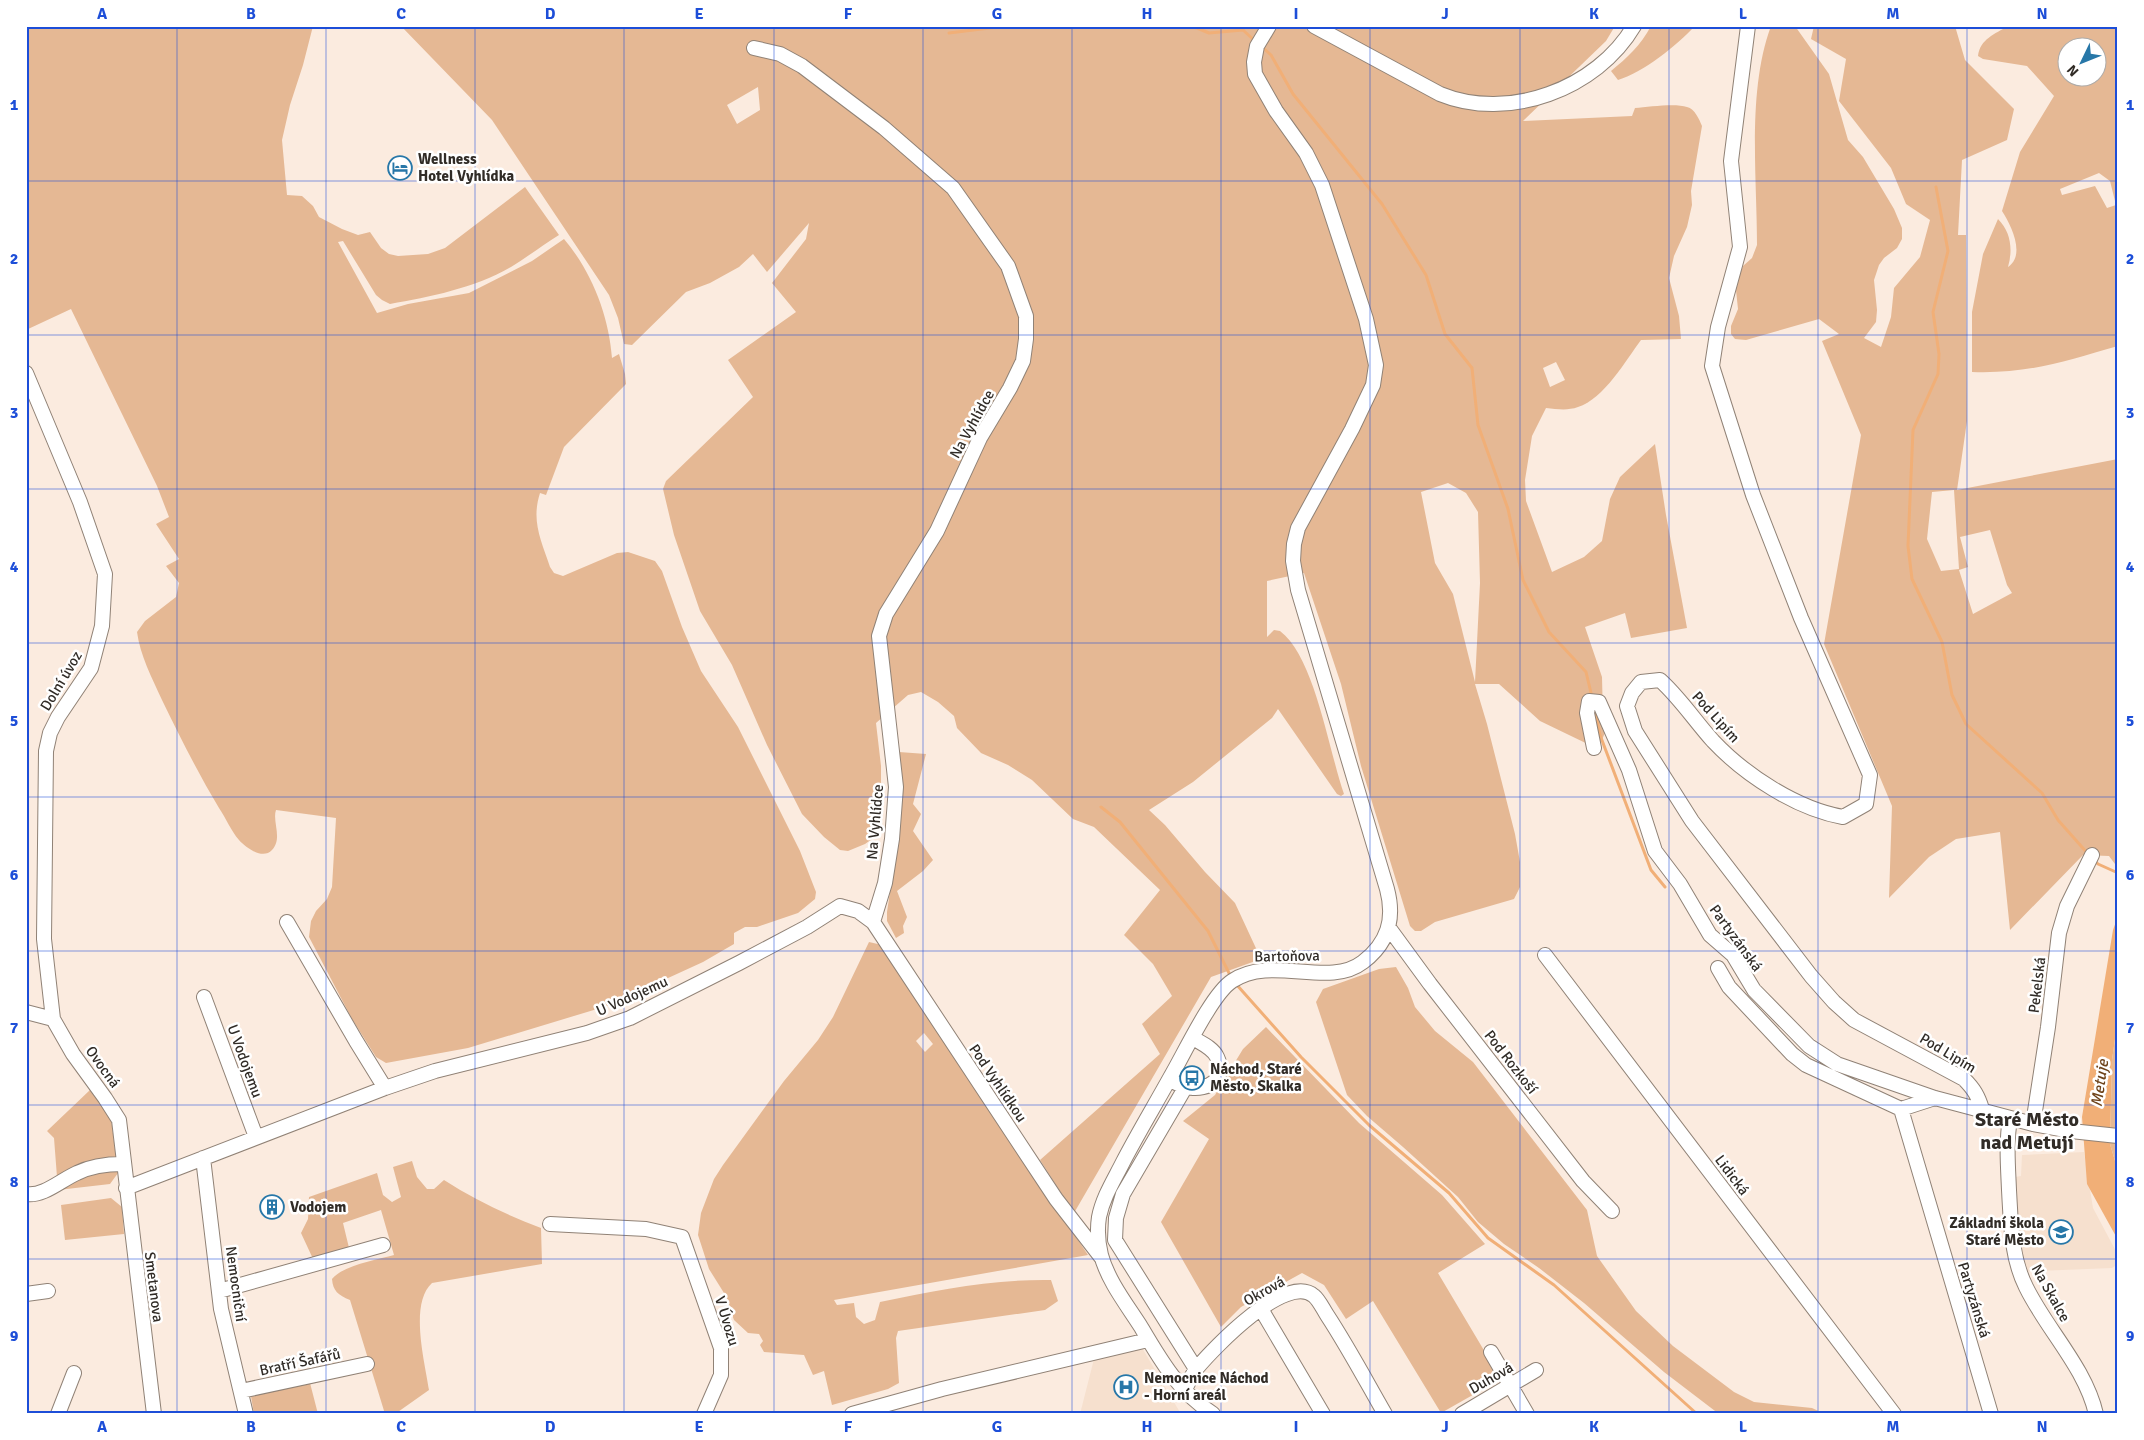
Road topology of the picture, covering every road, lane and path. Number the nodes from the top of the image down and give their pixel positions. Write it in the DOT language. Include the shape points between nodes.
graph roads {
  1 [pos="1269,26"];
  2 [pos="1314,26"];
  3 [pos="1634,26"];
  4 [pos="1748,26"];
  5 [pos="754,48"];
  6 [pos="26,373"];
  7 [pos="1594,748"];
  8 [pos="2092,856"];
  9 [pos="287,922"];
  10 [pos="873,922"];
  11 [pos="1389,928"];
  12 [pos="1545,955"];
  13 [pos="1718,968"];
  14 [pos="204,997"];
  15 [pos="26,1012"];
  16 [pos="53,1019"];
  17 [pos="1193,1038"];
  18 [pos="1169,1079"];
  19 [pos="385,1088"];
  20 [pos="1182,1093"];
  21 [pos="1935,1098"];
  22 [pos="1900,1109"];
  23 [pos="1982,1109"];
  24 [pos="2010,1118"];
  25 [pos="2033,1124"];
  26 [pos="2115,1136"];
  27 [pos="256,1137"];
  28 [pos="203,1158"];
  29 [pos="123,1164"];
  30 [pos="126,1188"];
  31 [pos="26,1194"];
  32 [pos="1612,1212"];
  33 [pos="550,1224"];
  34 [pos="383,1245"];
  35 [pos="1102,1257"];
  36 [pos="48,1291"];
  37 [pos="219,1291"];
  38 [pos="26,1294"];
  39 [pos="1261,1309"];
  40 [pos="1148,1340"];
  41 [pos="1491,1352"];
  42 [pos="367,1364"];
  43 [pos="1196,1369"];
  44 [pos="1536,1370"];
  45 [pos="74,1373"];
  46 [pos="1511,1386"];
  47 [pos="241,1391"];
  48 [pos="1184,1391"];
  49 [pos="2092,1413"];
  50 [pos="58,1414"];
  51 [pos="154,1414"];
  52 [pos="246,1414"];
  53 [pos="704,1414"];
  54 [pos="852,1414"];
  55 [pos="1212,1414"];
  56 [pos="1323,1414"];
  57 [pos="1385,1414"];
  58 [pos="1462,1414"];
  59 [pos="1527,1414"];
  60 [pos="1894,1414"];
  61 [pos="1991,1414"];
  1 -- 11 [label="street, Bartoňova" via="1257,46 1255,74 1306,153 1322,185 1363,311 1376,365 1373,385 1352,429 1298,528 1293,556 1298,590 1387,889 1391,911"];
  2 -- 3 [label="street" via="1440,94 1460,102 1494,105 1526,101 1563,88 1611,55"];
  4 -- 23 [label="street, Pod Lipím" via="1731,161 1740,247 1718,327 1712,366 1753,495 1801,618 1870,775 1866,804 1844,817 1824,814 1748,773 1714,742 1660,680 1641,682 1632,692 1627,706 1635,731 1692,821 1811,976 1854,1020 1964,1079 1978,1096"];
  5 -- 10 [label="street, Na Vyhlídce" via="780,54 802,66 884,128 953,188 1008,266 1026,316 1023,361 980,438 937,531 886,614 879,636 896,787 885,883"];
  6 -- 16 [label="street, Dolní úvoz" via="80,502 105,574 102,626 94,660 58,717 46,751 44,939"];
  7 -- 21 [label="street, Partyzánská" via="1587,713 1589,702 1599,702 1629,770 1655,851 1680,884 1710,935 1732,955 1754,990 1809,1046 1837,1064"];
  8 -- 25 [label="street, Pekelská" via="2067,906 2059,933"];
  9 -- 19 [label="street"];
  10 -- 19 [label="street, U Vodojemu" via="858,911 840,906 739,963 630,1018 587,1033 435,1071"];
  10 -- 35 [label="street, Pod Vyhlídkou" via="1052,1192"];
  11 -- 17 [label="street, Bartoňova" via="1377,951 1352,969 1330,972 1256,970 1240,976 1218,996"];
  11 -- 32 [label="street, Pod Rozkoší" via="1583,1181"];
  12 -- 60 [label="street, Lidická"];
  13 -- 22 [label="street" via="1730,987 1806,1065"];
  14 -- 27 [label="street, U Vodojemu"];
  15 -- 16 [label="street"];
  16 -- 29 [label="street, Ovocná" via="72,1054 119,1120"];
  17 -- 18 [label="street, Bartoňova"];
  17 -- 20 [label="street" via="1217,1056 1220,1070 1207,1088"];
  18 -- 20 [label="street"];
  18 -- 35 [label="street, Bartoňova" via="1104,1201 1098,1225"];
  19 -- 27 [label="street, U Vodojemu"];
  20 -- 43 [label="street" via="1122,1194 1115,1240"];
  21 -- 22 [label="street"];
  21 -- 23 [label="street"];
  22 -- 61 [label="street, Partyzánská"];
  23 -- 24 [label="street"];
  24 -- 25 [label="street"];
  24 -- 49 [label="street, Na Skalce" via="2006,1140 2014,1254 2026,1288 2089,1391"];
  25 -- 26 [label="street"];
  27 -- 28 [label="street, U Vodojemu"];
  28 -- 30 [label="street, U Vodojemu"];
  28 -- 37 [label="street, Nemocniční"];
  29 -- 30 [label="street, Smetanova"];
  29 -- 31 [label="street" via="78,1172 50,1188"];
  30 -- 51 [label="street, Smetanova"];
  33 -- 53 [label="street, V Úvozu" via="646,1229 682,1237 721,1348 721,1375"];
  34 -- 37 [label="street"];
  35 -- 40 [label="street, Bartoňova"];
  36 -- 38 [label="street"];
  37 -- 47 [label="street, Nemocniční"];
  39 -- 43 [label="street, Okrová" via="1232,1331"];
  39 -- 56 [label="street"];
  39 -- 57 [label="street, Okrová" via="1289,1292 1300,1291 1313,1296 1334,1325"];
  40 -- 48 [label="street, Bartoňova"];
  40 -- 54 [label="street"];
  41 -- 46 [label="street"];
  42 -- 47 [label="street, Bratří Šafářů"];
  43 -- 48 [label="street, Okrová"];
  44 -- 46 [label="street, Duhová"];
  45 -- 50 [label="street"];
  46 -- 58 [label="street, Duhová"];
  46 -- 59 [label="street"];
  47 -- 52 [label="street, Nemocniční"];
  48 -- 55 [label="street, Bartoňova"];
}
